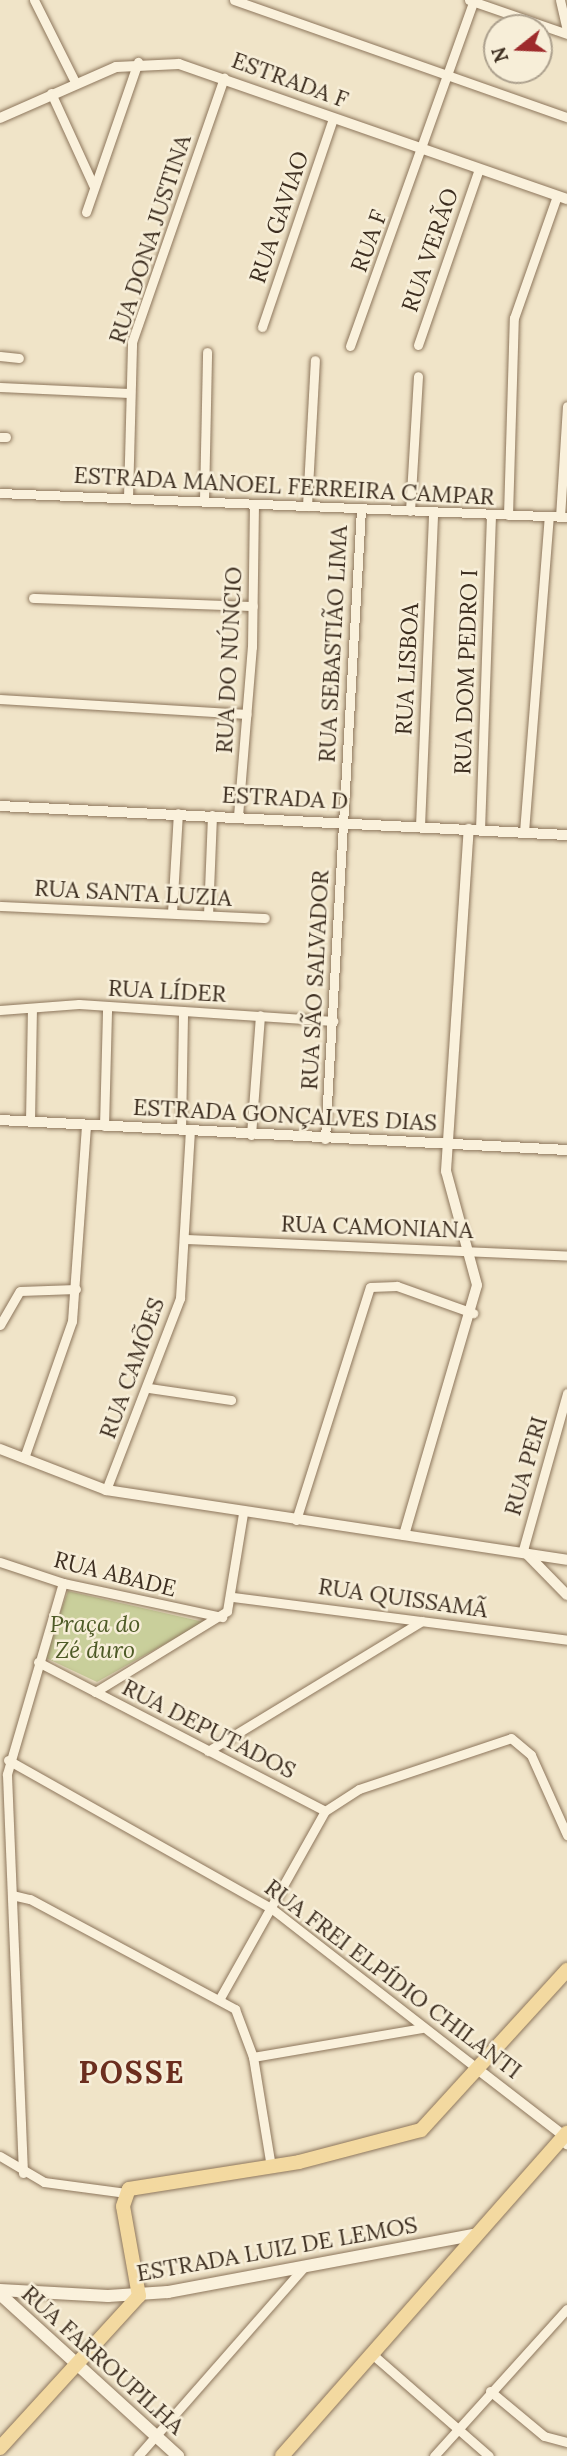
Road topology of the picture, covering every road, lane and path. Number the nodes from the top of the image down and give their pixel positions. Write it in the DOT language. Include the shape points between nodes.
graph roads {
  1 [pos="34,0"];
  2 [pos="234,0"];
  3 [pos="560,0"];
  4 [pos="472,1"];
  5 [pos="567,32"];
  6 [pos="138,62"];
  7 [pos="451,77"];
  8 [pos="224,78"];
  9 [pos="75,82"];
  10 [pos="51,93"];
  11 [pos="567,117"];
  12 [pos="0,118"];
  13 [pos="333,119"];
  14 [pos="424,149"];
  15 [pos="479,169"];
  16 [pos="94,187"];
  17 [pos="562,197"];
  18 [pos="86,212"];
  19 [pos="262,327"];
  20 [pos="418,345"];
  21 [pos="350,346"];
  22 [pos="207,352"];
  23 [pos="0,356"];
  24 [pos="19,358"];
  25 [pos="315,360"];
  26 [pos="418,376"];
  27 [pos="0,387"];
  28 [pos="129,393"];
  29 [pos="567,407"];
  30 [pos="0,493"];
  31 [pos="128,498"];
  32 [pos="204,500"];
  33 [pos="254,505"];
  34 [pos="307,506"];
  35 [pos="361,509"];
  36 [pos="410,511"];
  37 [pos="433,513"];
  38 [pos="508,515"];
  39 [pos="491,516"];
  40 [pos="549,516"];
  41 [pos="564,517"];
  42 [pos="33,598"];
  43 [pos="253,606"];
  44 [pos="0,699"];
  45 [pos="247,714"];
  46 [pos="0,806"];
  47 [pos="178,813"];
  48 [pos="212,815"];
  49 [pos="238,816"];
  50 [pos="342,823"];
  51 [pos="420,826"];
  52 [pos="475,830"];
  53 [pos="524,832"];
  54 [pos="567,835"];
  55 [pos="0,906"];
  56 [pos="172,913"];
  57 [pos="208,915"];
  58 [pos="265,918"];
  59 [pos="107,1008"];
  60 [pos="0,1010"];
  61 [pos="32,1011"];
  62 [pos="183,1011"];
  63 [pos="260,1015"];
  64 [pos="333,1021"];
  65 [pos="0,1120"];
  66 [pos="30,1121"];
  67 [pos="86,1125"];
  68 [pos="104,1126"];
  69 [pos="186,1131"];
  70 [pos="251,1135"];
  71 [pos="325,1139"];
  72 [pos="446,1146"];
  73 [pos="567,1150"];
  74 [pos="185,1239"];
  75 [pos="470,1250"];
  76 [pos="567,1256"];
  77 [pos="75,1289"];
  78 [pos="474,1313"];
  79 [pos="0,1325"];
  80 [pos="149,1388"];
  81 [pos="567,1393"];
  82 [pos="231,1401"];
  83 [pos="0,1449"];
  84 [pos="24,1458"];
  85 [pos="106,1490"];
  86 [pos="243,1513"];
  87 [pos="296,1520"];
  88 [pos="404,1535"];
  89 [pos="523,1550"];
  90 [pos="567,1560"];
  91 [pos="0,1562"];
  92 [pos="63,1583"];
  93 [pos="567,1595"];
  94 [pos="233,1597"];
  95 [pos="222,1617"];
  96 [pos="422,1621"];
  97 [pos="567,1640"];
  98 [pos="38,1662"];
  99 [pos="95,1692"];
  100 [pos="208,1751"];
  101 [pos="8,1760"];
  102 [pos="325,1811"];
  103 [pos="567,1835"];
  104 [pos="12,1895"];
  105 [pos="271,1908"];
  106 [pos="567,1970"];
  107 [pos="220,1998"];
  108 [pos="422,2028"];
  109 [pos="253,2057"];
  110 [pos="480,2071"];
  111 [pos="566,2138"];
  112 [pos="0,2156"];
  113 [pos="271,2167"];
  114 [pos="23,2173"];
  115 [pos="126,2193"];
  116 [pos="477,2234"];
  117 [pos="305,2266"];
  118 [pos="0,2292"];
  119 [pos="138,2296"];
  120 [pos="567,2309"];
  121 [pos="372,2354"];
  122 [pos="75,2363"];
  123 [pos="490,2391"];
  124 [pos="455,2432"];
  125 [pos="156,2437"];
  126 [pos="567,2442"];
  127 [pos="0,2448"];
  128 [pos="138,2456"];
  129 [pos="178,2456"];
  130 [pos="282,2456"];
  131 [pos="434,2456"];
  132 [pos="489,2456"];
  1 -- 9 [label="street"];
  2 -- 7 [label="street"];
  3 -- 5 [label="street"];
  4 -- 5 [label="street"];
  4 -- 7 [label="street, RUA F"];
  6 -- 8 [label="street, ESTRADA F" via="180,64"];
  6 -- 9 [label="street, ESTRADA F"];
  6 -- 16 [label="street"];
  7 -- 11 [label="street"];
  7 -- 14 [label="street, RUA F"];
  8 -- 13 [label="street, ESTRADA F"];
  8 -- 28 [label="street, RUA DONA JUSTINA" via="140,315"];
  9 -- 10 [label="street, ESTRADA F"];
  10 -- 12 [label="street, ESTRADA F"];
  10 -- 16 [label="street"];
  13 -- 14 [label="street, ESTRADA F"];
  13 -- 19 [label="street, RUA GAVIAO"];
  14 -- 15 [label="street, ESTRADA F"];
  14 -- 21 [label="street, RUA F"];
  15 -- 17 [label="street, ESTRADA F"];
  15 -- 20 [label="street, RUA VERÃO"];
  16 -- 18 [label="street"];
  17 -- 38 [label="street" via="514,318"];
  22 -- 32 [label="street"];
  23 -- 24 [label="street"];
  25 -- 34 [label="street"];
  26 -- 36 [label="street"];
  27 -- 28 [label="street"];
  28 -- 31 [label="street, RUA DONA JUSTINA"];
  29 -- 41 [label="street"];
  30 -- 31 [label="street, ESTRADA MANOEL FERREIRA CAMPAR"];
  31 -- 32 [label="street, ESTRADA MANOEL FERREIRA CAMPAR"];
  32 -- 33 [label="street, ESTRADA MANOEL FERREIRA CAMPAR"];
  33 -- 34 [label="street, ESTRADA MANOEL FERREIRA CAMPAR"];
  33 -- 43 [label="street, RUA DO NÚNCIO"];
  34 -- 35 [label="street, ESTRADA MANOEL FERREIRA CAMPAR"];
  35 -- 36 [label="street, ESTRADA MANOEL FERREIRA CAMPAR"];
  35 -- 50 [label="street, RUA SEBASTIÃO LIMA"];
  36 -- 37 [label="street, ESTRADA MANOEL FERREIRA CAMPAR"];
  37 -- 39 [label="street, ESTRADA MANOEL FERREIRA CAMPAR"];
  37 -- 51 [label="street, RUA LISBOA"];
  38 -- 39 [label="street, ESTRADA MANOEL FERREIRA CAMPAR"];
  38 -- 40 [label="street, ESTRADA MANOEL FERREIRA CAMPAR"];
  39 -- 52 [label="street, RUA DOM PEDRO I"];
  40 -- 41 [label="street, ESTRADA MANOEL FERREIRA CAMPAR"];
  40 -- 53 [label="street"];
  42 -- 43 [label="street"];
  43 -- 45 [label="street, RUA DO NÚNCIO"];
  44 -- 45 [label="street"];
  45 -- 49 [label="street, RUA DO NÚNCIO"];
  46 -- 47 [label="street, ESTRADA D"];
  47 -- 48 [label="street, ESTRADA D"];
  47 -- 56 [label="street"];
  48 -- 49 [label="street, ESTRADA D"];
  48 -- 57 [label="street"];
  49 -- 50 [label="street, ESTRADA D"];
  50 -- 51 [label="street, ESTRADA D"];
  50 -- 64 [label="street, RUA SÃO SALVADOR"];
  51 -- 52 [label="street, ESTRADA D"];
  52 -- 53 [label="street, ESTRADA D"];
  52 -- 72 [label="street"];
  53 -- 54 [label="street, ESTRADA D"];
  55 -- 56 [label="street, RUA SANTA LUZIA"];
  56 -- 57 [label="street, RUA SANTA LUZIA"];
  57 -- 58 [label="street, RUA SANTA LUZIA"];
  59 -- 61 [label="street, RUA LÍDER" via="65,1004"];
  59 -- 62 [label="street, RUA LÍDER"];
  59 -- 68 [label="street"];
  60 -- 61 [label="street, RUA LÍDER"];
  61 -- 66 [label="street"];
  62 -- 63 [label="street, RUA LÍDER"];
  62 -- 69 [label="street, RUA CAMÕES"];
  63 -- 64 [label="street, RUA LÍDER"];
  63 -- 70 [label="street"];
  64 -- 71 [label="street, RUA SÃO SALVADOR"];
  65 -- 66 [label="street, ESTRADA GONÇALVES DIAS"];
  66 -- 67 [label="street, ESTRADA GONÇALVES DIAS"];
  67 -- 68 [label="street, ESTRADA GONÇALVES DIAS"];
  67 -- 77 [label="street"];
  68 -- 69 [label="street, ESTRADA GONÇALVES DIAS"];
  69 -- 70 [label="street, ESTRADA GONÇALVES DIAS"];
  69 -- 74 [label="street, RUA CAMÕES"];
  70 -- 71 [label="street, ESTRADA GONÇALVES DIAS"];
  71 -- 72 [label="street, ESTRADA GONÇALVES DIAS"];
  72 -- 73 [label="street, ESTRADA GONÇALVES DIAS"];
  72 -- 75 [label="street" via="449,1191"];
  74 -- 75 [label="street, RUA CAMONIANA"];
  74 -- 80 [label="street, RUA CAMÕES" via="177,1309"];
  75 -- 76 [label="street, RUA CAMONIANA"];
  75 -- 78 [label="street" via="477,1285"];
  77 -- 79 [label="street" via="20,1291"];
  77 -- 84 [label="street" via="61,1360"];
  78 -- 87 [label="street" via="382,1283 370,1287"];
  78 -- 88 [label="street"];
  80 -- 82 [label="street"];
  80 -- 85 [label="street, RUA CAMÕES"];
  81 -- 89 [label="street, RUA PERI"];
  83 -- 84 [label="street"];
  84 -- 85 [label="street"];
  85 -- 86 [label="street"];
  86 -- 87 [label="street"];
  86 -- 94 [label="street"];
  87 -- 88 [label="street"];
  88 -- 89 [label="street"];
  89 -- 90 [label="street"];
  89 -- 93 [label="street"];
  91 -- 92 [label="street, RUA ABADE"];
  92 -- 95 [label="street, RUA ABADE"];
  92 -- 98 [label="street"];
  94 -- 95 [label="street"];
  94 -- 96 [label="street, RUA QUISSAMÃ"];
  95 -- 99 [label="street"];
  96 -- 97 [label="street, RUA QUISSAMÃ"];
  96 -- 100 [label="street"];
  98 -- 99 [label="street, RUA DEPUTADOS"];
  98 -- 101 [label="street"];
  99 -- 100 [label="street, RUA DEPUTADOS"];
  100 -- 102 [label="street, RUA DEPUTADOS"];
  101 -- 104 [label="street"];
  101 -- 105 [label="street, RUA FREI ELPÍDIO CHILANTI"];
  102 -- 103 [label="street" via="359,1789 511,1738 531,1755"];
  102 -- 105 [label="street"];
  104 -- 107 [label="street"];
  104 -- 114 [label="street"];
  105 -- 107 [label="street"];
  105 -- 108 [label="street, RUA FREI ELPÍDIO CHILANTI"];
  106 -- 110 [label="main road"];
  107 -- 109 [label="street" via="240,2015"];
  108 -- 109 [label="street"];
  108 -- 110 [label="street, RUA FREI ELPÍDIO CHILANTI"];
  109 -- 113 [label="street"];
  110 -- 111 [label="street, RUA FREI ELPÍDIO CHILANTI"];
  110 -- 113 [label="main road" via="428,2126 404,2139"];
  111 -- 116 [label="main road"];
  112 -- 114 [label="street"];
  113 -- 115 [label="main road" via="140,2184"];
  114 -- 115 [label="street"];
  115 -- 119 [label="main road"];
  116 -- 117 [label="main road, ESTRADA LUIZ DE LEMOS"];
  116 -- 121 [label="main road"];
  117 -- 119 [label="main road, ESTRADA LUIZ DE LEMOS"];
  117 -- 125 [label="street"];
  118 -- 119 [label="main road, ESTRADA LUIZ DE LEMOS"];
  118 -- 122 [label="main road, RUA FARROUPILHA"];
  119 -- 122 [label="main road"];
  120 -- 123 [label="street"];
  121 -- 124 [label="street"];
  121 -- 130 [label="main road"];
  122 -- 125 [label="main road, RUA FARROUPILHA"];
  122 -- 127 [label="main road"];
  123 -- 124 [label="street"];
  123 -- 126 [label="street" via="544,2436"];
  124 -- 131 [label="street"];
  124 -- 132 [label="street"];
  125 -- 128 [label="street"];
  125 -- 129 [label="main road, RUA FARROUPILHA"];
}
